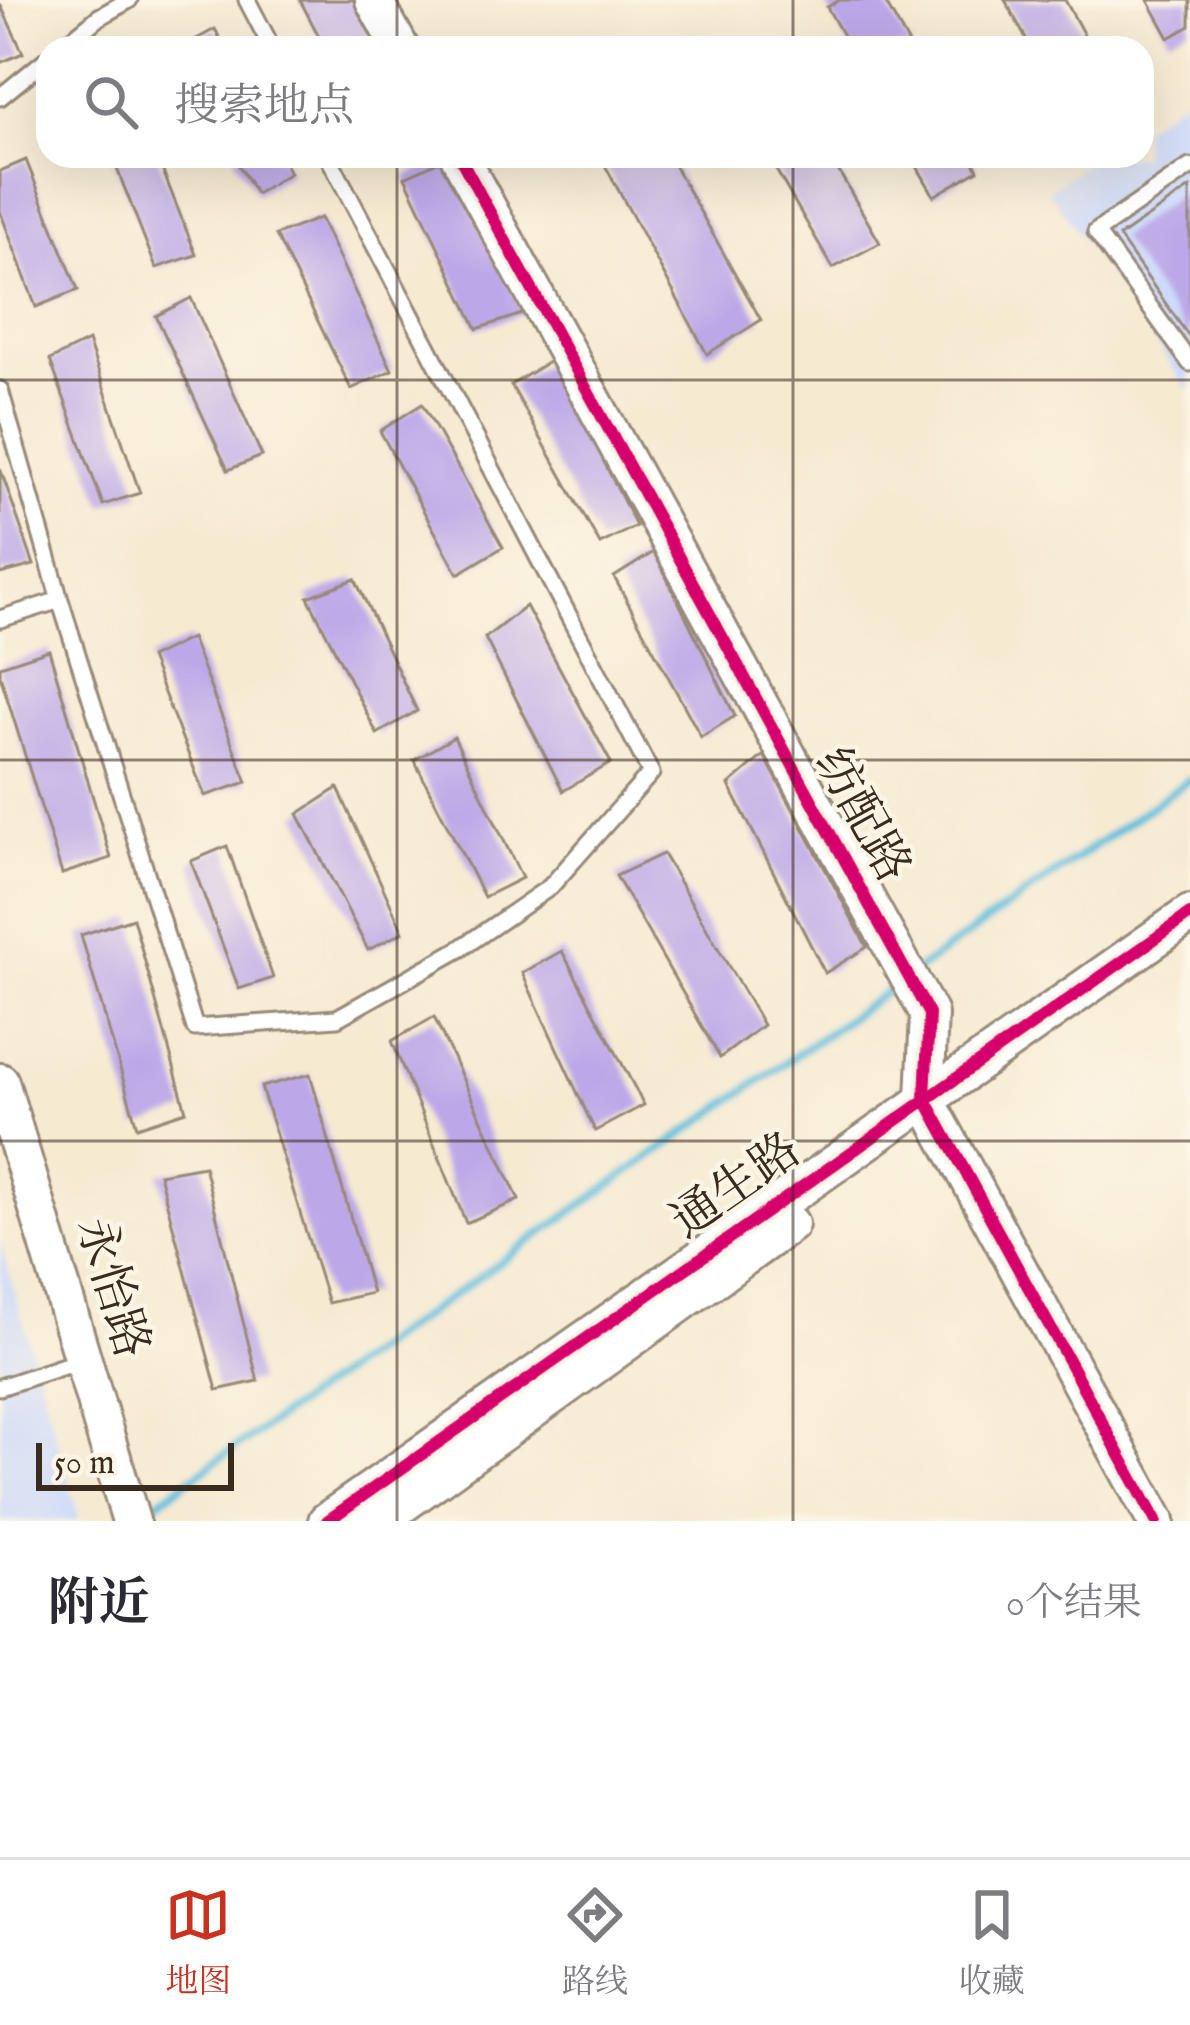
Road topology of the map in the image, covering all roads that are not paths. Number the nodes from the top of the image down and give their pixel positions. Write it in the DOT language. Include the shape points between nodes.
graph roads {
  1 [pos="129,0"];
  2 [pos="247,0"];
  3 [pos="374,0"];
  4 [pos="76,36"];
  5 [pos="266,36"];
  6 [pos="394,36"];
  7 [pos="36,68"];
  8 [pos="0,97"];
  9 [pos="1190,167"];
  10 [pos="334,168"];
  11 [pos="466,168"];
  12 [pos="1190,363"];
  13 [pos="0,390"];
  14 [pos="60,600"];
  15 [pos="0,619"];
  16 [pos="1190,914"];
  17 [pos="1190,944"];
  18 [pos="0,1082"];
  19 [pos="931,1108"];
  20 [pos="82,1360"];
  21 [pos="0,1387"];
  22 [pos="131,1521"];
  23 [pos="327,1521"];
  24 [pos="379,1521"];
  25 [pos="1156,1521"];
  1 -- 4 [label="lane"];
  2 -- 5 [label="lane"];
  3 -- 6 [label="street"];
  7 -- 8 [label="lane"];
  9 -- 12 [label="lane" via="1096,232"];
  10 -- 14 [label="lane" via="651,773 550,887 337,1018 195,1028"];
  11 -- 19 [label="street, 纺配路" via="928,1014"];
  13 -- 14 [label="lane"];
  14 -- 15 [label="lane"];
  16 -- 19 [label="street, 通生路"];
  17 -- 19 [label="street, 通生路"];
  18 -- 20 [label="street, 永怡路"];
  19 -- 23 [label="street, 通生路"];
  19 -- 24 [label="street, 通生路"];
  19 -- 25 [label="street"];
  20 -- 21 [label="lane"];
  20 -- 22 [label="street, 永怡路"];
}
